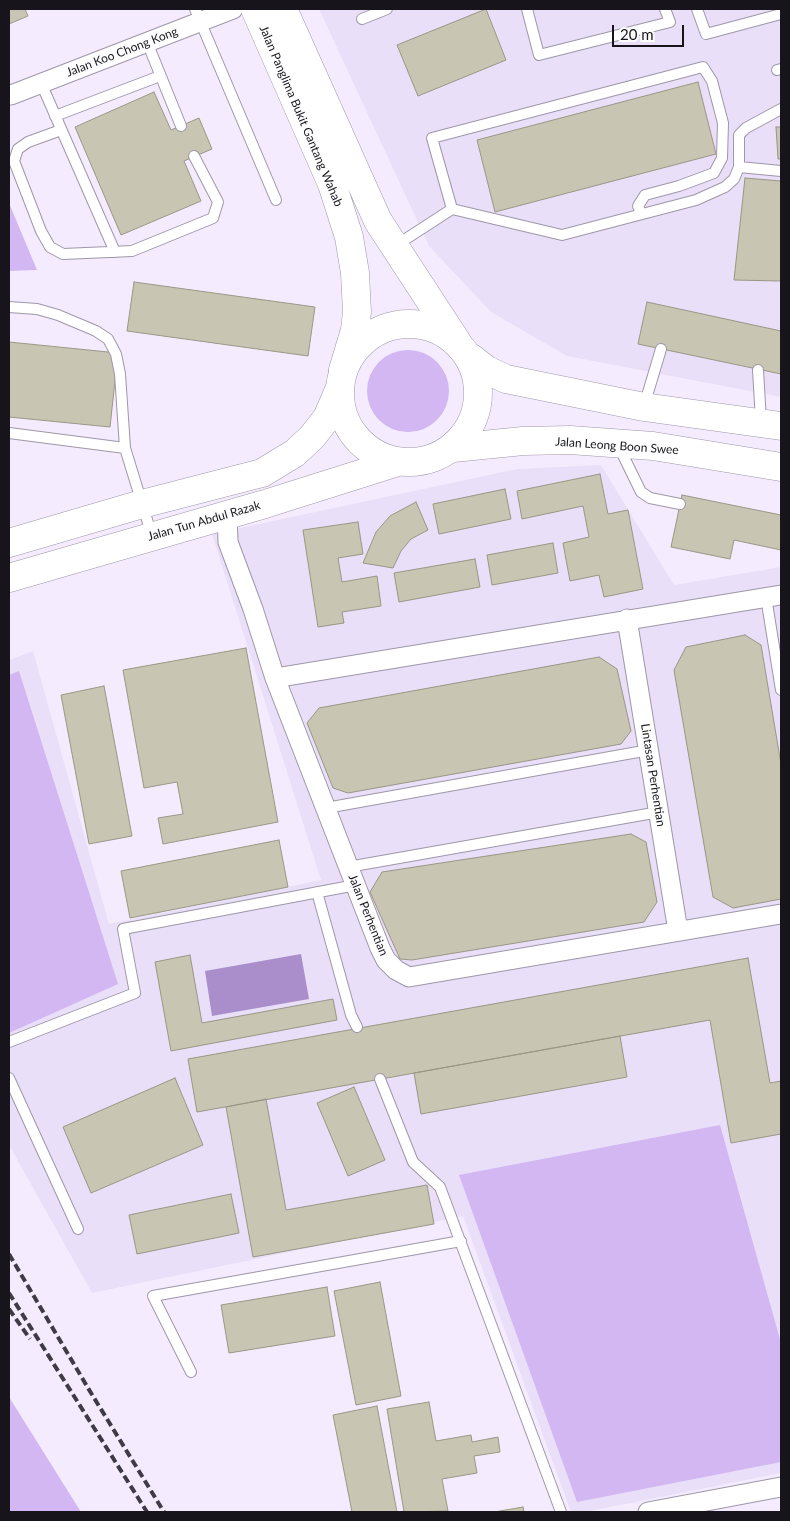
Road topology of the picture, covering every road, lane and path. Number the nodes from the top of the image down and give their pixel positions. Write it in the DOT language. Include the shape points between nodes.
graph roads {
  1 [pos="232,9"];
  2 [pos="255,9"];
  3 [pos="283,9"];
  4 [pos="387,9"];
  5 [pos="527,9"];
  6 [pos="665,9"];
  7 [pos="697,9"];
  8 [pos="781,14"];
  9 [pos="198,15"];
  10 [pos="362,19"];
  11 [pos="147,42"];
  12 [pos="160,76"];
  13 [pos="41,83"];
  14 [pos="10,94"];
  15 [pos="781,108"];
  16 [pos="55,116"];
  17 [pos="181,126"];
  18 [pos="61,130"];
  19 [pos="194,156"];
  20 [pos="739,167"];
  21 [pos="781,171"];
  22 [pos="276,200"];
  23 [pos="452,209"];
  24 [pos="642,214"];
  25 [pos="394,246"];
  26 [pos="115,252"];
  27 [pos="9,307"];
  28 [pos="661,349"];
  29 [pos="464,350"];
  30 [pos="758,370"];
  31 [pos="341,380"];
  32 [pos="644,407"];
  33 [pos="771,425"];
  34 [pos="9,433"];
  35 [pos="618,443"];
  36 [pos="125,448"];
  37 [pos="453,448"];
  38 [pos="398,462"];
  39 [pos="781,467"];
  40 [pos="142,504"];
  41 [pos="680,504"];
  42 [pos="227,515"];
  43 [pos="152,536"];
  44 [pos="9,543"];
  45 [pos="9,578"];
  46 [pos="774,596"];
  47 [pos="627,619"];
  48 [pos="275,678"];
  49 [pos="781,690"];
  50 [pos="649,750"];
  51 [pos="326,808"];
  52 [pos="659,812"];
  53 [pos="348,867"];
  54 [pos="356,885"];
  55 [pos="317,892"];
  56 [pos="781,914"];
  57 [pos="678,931"];
  58 [pos="357,1028"];
  59 [pos="9,1042"];
  60 [pos="9,1078"];
  61 [pos="380,1079"];
  62 [pos="78,1228"];
  63 [pos="461,1241"];
  64 [pos="191,1372"];
  65 [pos="781,1487"];
  66 [pos="715,1506"];
  67 [pos="561,1512"];
  68 [pos="648,1512"];
  1 -- 9 [label="street, Jalan Koo Chong Kong"];
  2 -- 31 [label="main road, Jalan Panglima Bukit Gantang Wahab" via="332,184 349,237 357,312"];
  3 -- 25 [label="main road, Jalan Panglima Bukit Gantang Wahab" via="378,221"];
  4 -- 10 [label="lane"];
  5 -- 6 [label="lane" via="539,55 670,22"];
  7 -- 8 [label="lane" via="706,34"];
  9 -- 11 [label="street, Jalan Koo Chong Kong"];
  9 -- 22 [label="lane"];
  11 -- 12 [label="lane"];
  11 -- 13 [label="street, Jalan Koo Chong Kong"];
  12 -- 16 [label="lane"];
  12 -- 17 [label="lane"];
  13 -- 14 [label="street, Jalan Koo Chong Kong"];
  13 -- 16 [label="lane"];
  15 -- 20 [label="lane" via="746,128 740,135"];
  16 -- 18 [label="lane"];
  18 -- 26 [label="lane"];
  18 -- 26 [label="lane" via="28,142 18,149 14,161 42,231 50,248 63,254"];
  19 -- 26 [label="lane" via="218,202 213,218 132,250"];
  20 -- 21 [label="lane"];
  20 -- 24 [label="lane" via="734,179 725,187 696,200"];
  23 -- 24 [label="lane" via="562,235"];
  23 -- 24 [label="lane" via="432,138 703,67 712,81 723,122 722,158 714,172 645,195 638,206"];
  23 -- 25 [label="lane"];
  25 -- 29 [label="main road, Jalan Panglima Bukit Gantang Wahab"];
  27 -- 36 [label="lane" via="37,309 58,315 108,339 116,354 120,374"];
  28 -- 32 [label="lane"];
  29 -- 31 [label="main road" via="441,330 422,324 383,328 352,352"];
  29 -- 32 [label="main road" via="487,370 506,378"];
  29 -- 37 [label="main road" via="477,376 479,396 475,415"];
  30 -- 33 [label="lane"];
  31 -- 38 [label="main road" via="341,410 349,429 362,445 379,456"];
  31 -- 40 [label="main road" via="327,418 295,453 262,473"];
  32 -- 33 [label="main road"];
  34 -- 36 [label="lane"];
  35 -- 37 [label="main road, Jalan Leong Boon Swee" via="523,440"];
  35 -- 39 [label="main road, Jalan Leong Boon Swee"];
  35 -- 41 [label="lane" via="641,492 650,498"];
  36 -- 40 [label="lane"];
  37 -- 38 [label="main road" via="418,462"];
  38 -- 42 [label="main road, Jalan Tun Abdul Razak"];
  40 -- 43 [label="lane"];
  40 -- 44 [label="main road"];
  42 -- 43 [label="main road, Jalan Tun Abdul Razak"];
  42 -- 48 [label="street, Jalan Perhentian" via="228,542"];
  43 -- 45 [label="main road, Jalan Tun Abdul Razak"];
  46 -- 47 [label="street"];
  46 -- 49 [label="lane"];
  47 -- 48 [label="street"];
  47 -- 50 [label="street, Lintasan Perhentian"];
  48 -- 51 [label="street, Jalan Perhentian"];
  50 -- 51 [label="lane"];
  50 -- 52 [label="street, Lintasan Perhentian"];
  51 -- 53 [label="street, Jalan Perhentian"];
  52 -- 53 [label="lane"];
  52 -- 57 [label="street, Lintasan Perhentian"];
  53 -- 54 [label="street, Jalan Perhentian"];
  54 -- 55 [label="lane"];
  54 -- 57 [label="street, Jalan Perhentian" via="386,960 409,977"];
  55 -- 58 [label="lane"];
  55 -- 59 [label="lane" via="123,928 135,993"];
  56 -- 57 [label="street, Jalan Perhentian"];
  60 -- 62 [label="lane"];
  61 -- 63 [label="lane" via="413,1162 440,1186"];
  63 -- 64 [label="lane" via="153,1296"];
  63 -- 67 [label="lane"];
  65 -- 66 [label="street"];
  66 -- 68 [label="street"];
}
